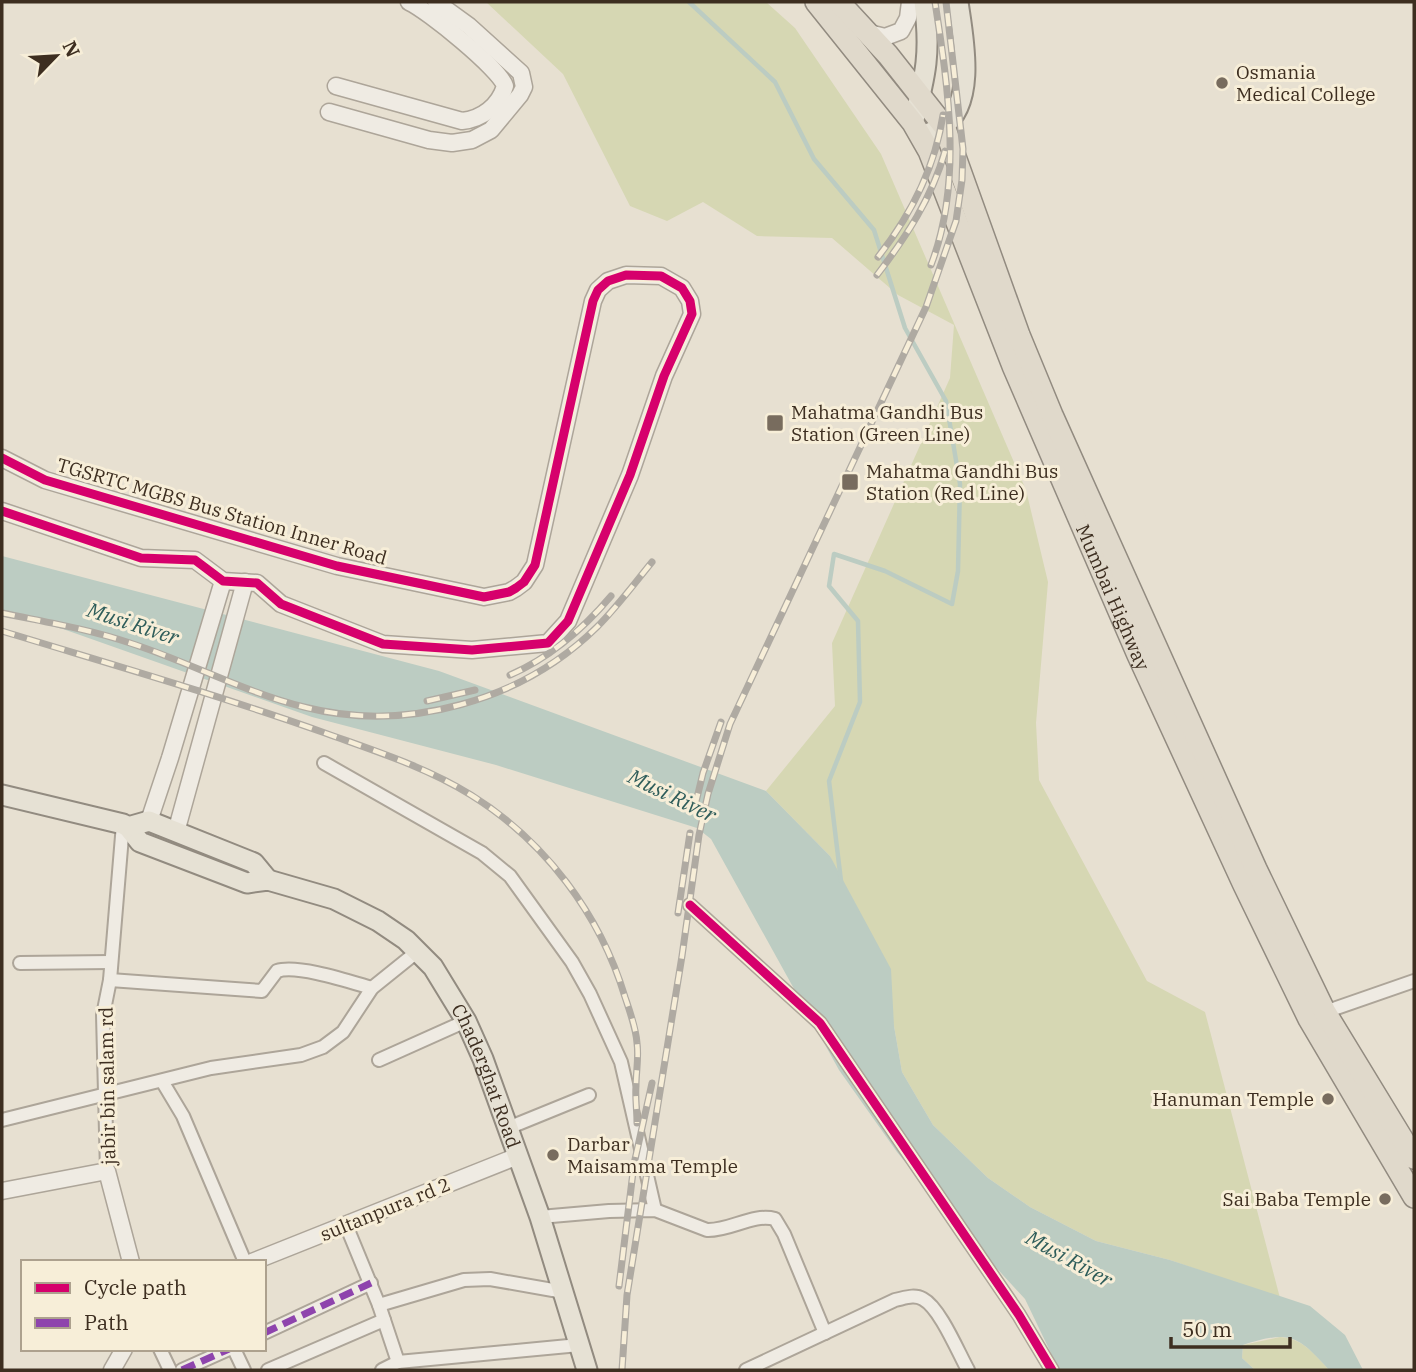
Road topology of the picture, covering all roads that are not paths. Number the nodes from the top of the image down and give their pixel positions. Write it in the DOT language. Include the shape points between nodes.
graph roads {
  1 [pos="409,2"];
  2 [pos="436,2"];
  3 [pos="817,2"];
  4 [pos="839,2"];
  5 [pos="910,2"];
  6 [pos="924,2"];
  7 [pos="958,2"];
  8 [pos="869,33"];
  9 [pos="336,86"];
  10 [pos="921,95"];
  11 [pos="329,112"];
  12 [pos="944,126"];
  13 [pos="918,130"];
  14 [pos="2,458"];
  15 [pos="2,511"];
  16 [pos="222,586"];
  17 [pos="243,590"];
  18 [pos="324,763"];
  19 [pos="2,795"];
  20 [pos="149,821"];
  21 [pos="126,826"];
  22 [pos="177,832"];
  23 [pos="268,880"];
  24 [pos="690,905"];
  25 [pos="418,951"];
  26 [pos="111,962"];
  27 [pos="20,963"];
  28 [pos="110,980"];
  29 [pos="1414,981"];
  30 [pos="372,988"];
  31 [pos="1317,1015"];
  32 [pos="466,1021"];
  33 [pos="379,1060"];
  34 [pos="162,1081"];
  35 [pos="105,1093"];
  36 [pos="589,1095"];
  37 [pos="2,1121"];
  38 [pos="508,1128"];
  39 [pos="518,1156"];
  40 [pos="1414,1158"];
  41 [pos="107,1171"];
  42 [pos="2,1191"];
  43 [pos="1414,1197"];
  44 [pos="655,1210"];
  45 [pos="540,1217"];
  46 [pos="346,1225"];
  47 [pos="130,1260"];
  48 [pos="244,1260"];
  49 [pos="257,1260"];
  50 [pos="370,1283"];
  51 [pos="564,1292"];
  52 [pos="379,1305"];
  53 [pos="384,1320"];
  54 [pos="266,1332"];
  55 [pos="825,1333"];
  56 [pos="579,1345"];
  57 [pos="161,1351"];
  58 [pos="226,1351"];
  59 [pos="232,1351"];
  60 [pos="398,1362"];
  61 [pos="170,1370"];
  62 [pos="182,1370"];
  63 [pos="244,1370"];
  64 [pos="268,1370"];
  65 [pos="382,1370"];
  66 [pos="587,1370"];
  67 [pos="746,1370"];
  68 [pos="968,1370"];
  69 [pos="1052,1370"];
  1 -- 9 [label="street" via="432,16 503,80 505,90 496,103 479,117 462,121"];
  2 -- 11 [label="street" via="521,73 524,87 520,95 491,130 452,143"];
  3 -- 13 [label="highway, Mumbai Highway"];
  4 -- 8 [label="highway, Mumbai Highway"];
  5 -- 8 [label="street" via="901,31 885,37"];
  6 -- 10 [label="main road" via="928,54"];
  7 -- 12 [label="main road" via="964,87 957,109"];
  8 -- 10 [label="highway, Mumbai Highway"];
  10 -- 12 [label="highway, Mumbai Highway"];
  10 -- 13 [label="main road"];
  12 -- 13 [label="main road"];
  12 -- 31 [label="highway, Mumbai Highway" via="1052,415"];
  13 -- 31 [label="highway, Mumbai Highway" via="1013,366 1138,655 1244,885"];
  14 -- 17 [label="street, TGSRTC MGBS Bus Station Inner Road" via="45,480 337,566 484,597 509,592 524,582 535,565 598,290 626,275 661,276 682,288 692,314 568,621 548,643 472,650 383,644 281,604 257,583"];
  15 -- 16 [label="street" via="141,558 195,560"];
  16 -- 17 [label="street, TGSRTC MGBS Bus Station Inner Road"];
  16 -- 20 [label="street"];
  17 -- 22 [label="street"];
  18 -- 44 [label="street" via="482,853 510,876 572,962 621,1062"];
  19 -- 21 [label="main road, Chaderghat Road"];
  20 -- 21 [label="main road, Chaderghat Road"];
  20 -- 22 [label="main road, Chaderghat Road"];
  21 -- 23 [label="main road, Chaderghat Road" via="140,842 247,883"];
  21 -- 26 [label="street, jabir bin salam rd"];
  22 -- 23 [label="main road, Chaderghat Road" via="254,863"];
  23 -- 25 [label="main road, Chaderghat Road" via="334,899 379,920"];
  24 -- 69 [label="street" via="820,1023"];
  25 -- 30 [label="street"];
  25 -- 32 [label="main road, Chaderghat Road" via="448,988"];
  26 -- 27 [label="street"];
  26 -- 28 [label="street, jabir bin salam rd"];
  28 -- 30 [label="street" via="262,991 277,971 287,969"];
  28 -- 35 [label="street, jabir bin salam rd" via="103,1015"];
  29 -- 31 [label="street"];
  30 -- 34 [label="street" via="343,1031 323,1047"];
  31 -- 40 [label="highway, Mumbai Highway"];
  31 -- 43 [label="highway, Mumbai Highway"];
  32 -- 33 [label="street"];
  32 -- 38 [label="main road, Chaderghat Road"];
  34 -- 35 [label="street"];
  34 -- 48 [label="street" via="183,1116"];
  35 -- 37 [label="street"];
  35 -- 41 [label="street, jabir bin salam rd"];
  36 -- 38 [label="street"];
  38 -- 39 [label="main road, Chaderghat Road"];
  39 -- 45 [label="main road, Chaderghat Road"];
  39 -- 46 [label="street, sultanpura rd 2"];
  41 -- 42 [label="street"];
  41 -- 47 [label="street, jabir bin salam rd"];
  44 -- 45 [label="street"];
  44 -- 55 [label="street" via="707,1230 766,1216 775,1219"];
  45 -- 51 [label="main road, Chaderghat Road"];
  46 -- 49 [label="street, sultanpura rd 2"];
  46 -- 50 [label="street"];
  50 -- 52 [label="street"];
  50 -- 54 [label="street"];
  51 -- 52 [label="street" via="490,1279 464,1280"];
  51 -- 56 [label="main road, Chaderghat Road"];
  52 -- 53 [label="street"];
  53 -- 60 [label="street"];
  53 -- 64 [label="street"];
  55 -- 67 [label="street"];
  55 -- 68 [label="street" via="913,1296 935,1310"];
  56 -- 60 [label="street"];
  56 -- 66 [label="main road, Chaderghat Road"];
  57 -- 61 [label="street"];
  58 -- 62 [label="street"];
  59 -- 63 [label="street"];
  60 -- 65 [label="street"];
}
